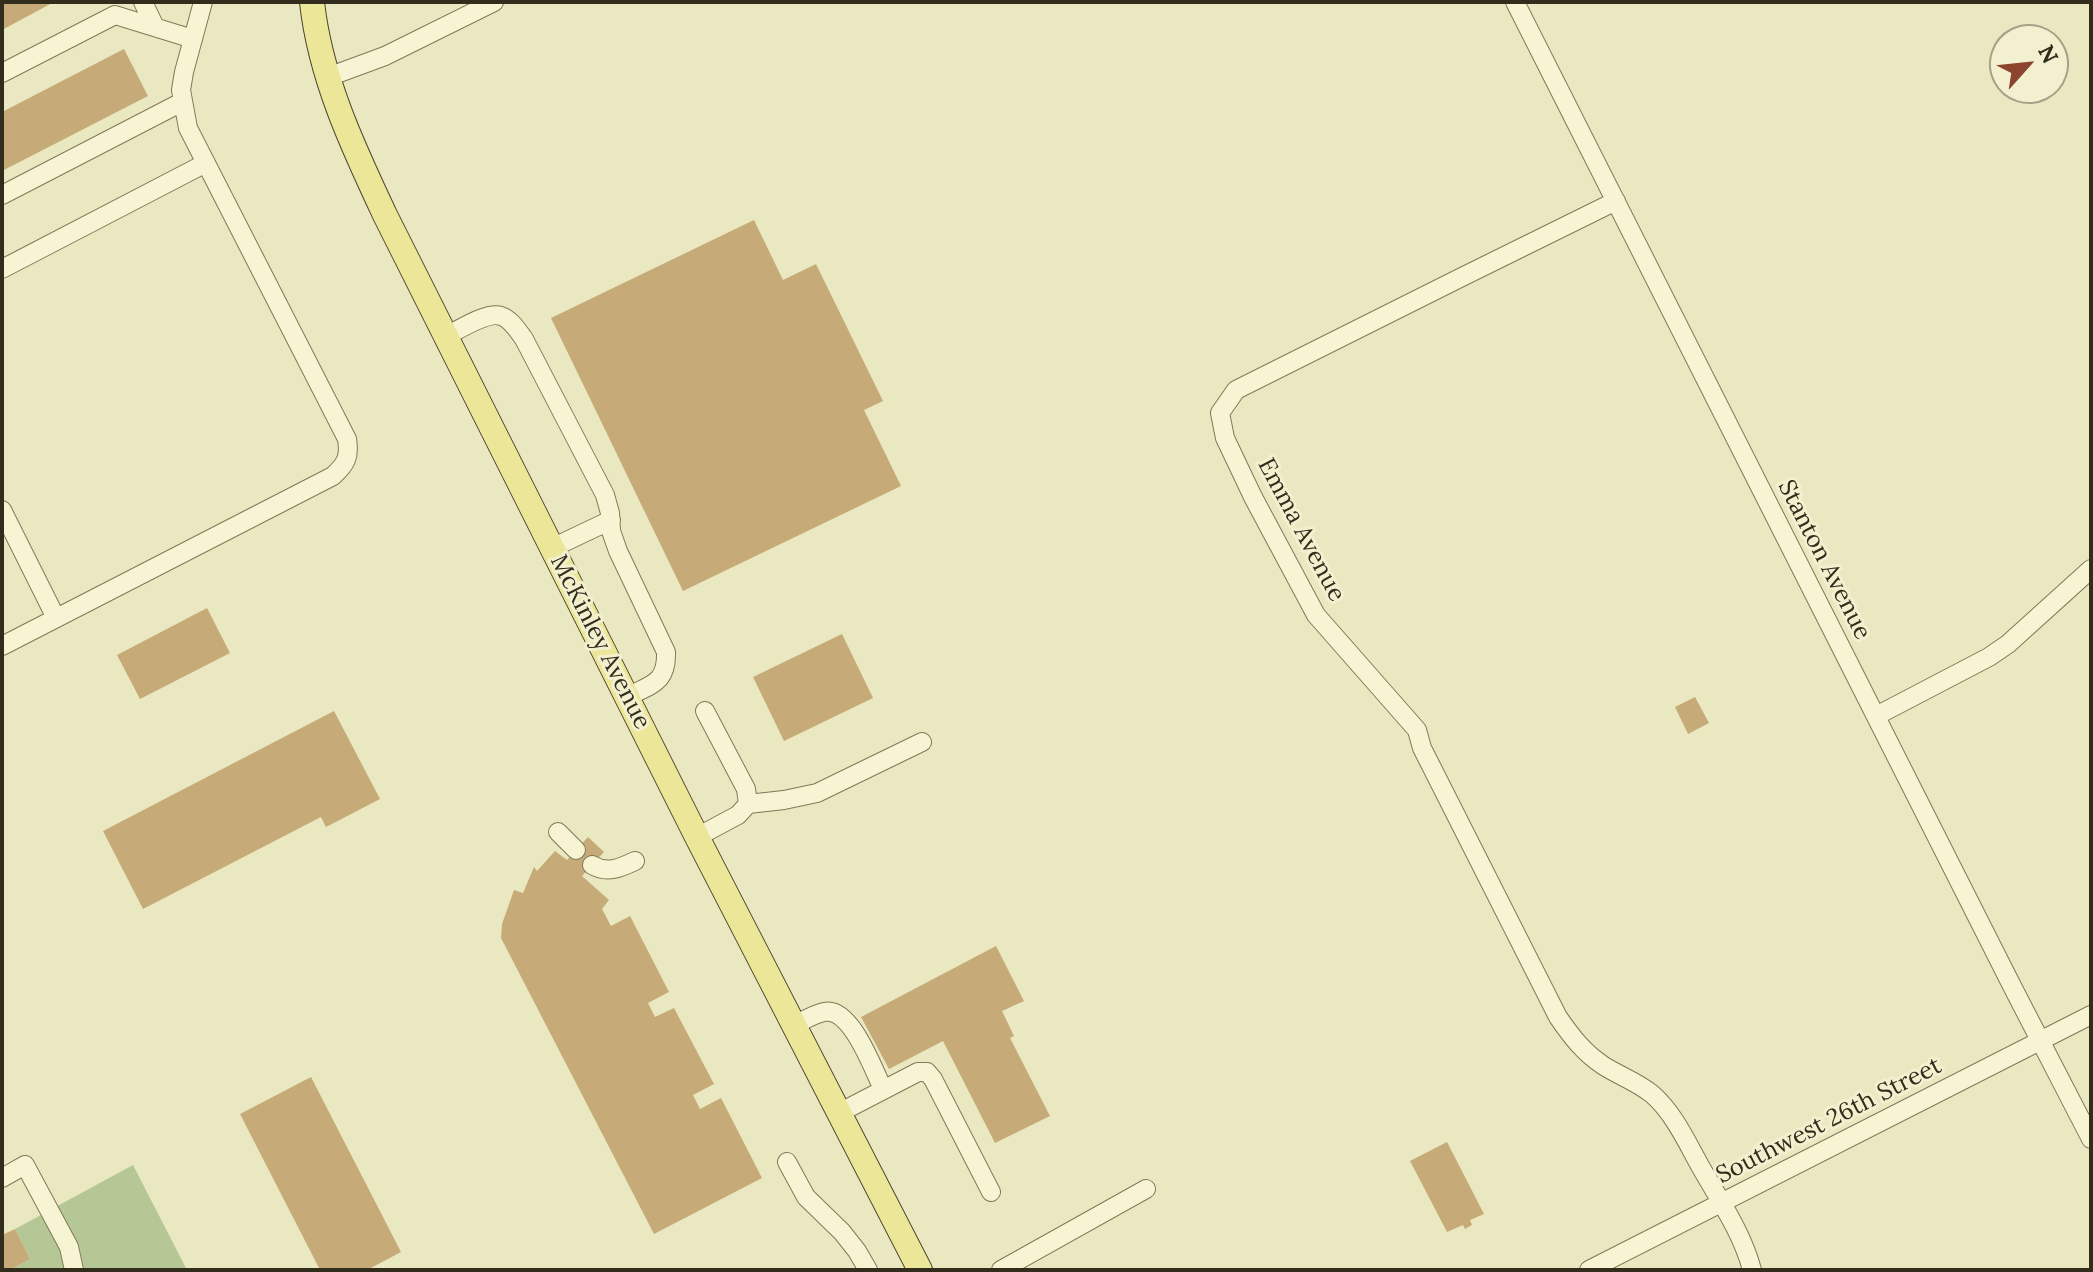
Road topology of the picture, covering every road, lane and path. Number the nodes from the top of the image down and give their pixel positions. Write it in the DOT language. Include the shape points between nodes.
graph roads {
  1 [pos="143,2"];
  2 [pos="203,2"];
  3 [pos="312,2"];
  4 [pos="494,2"];
  5 [pos="1515,2"];
  6 [pos="154,25"];
  7 [pos="193,39"];
  8 [pos="2,73"];
  9 [pos="328,77"];
  10 [pos="182,102"];
  11 [pos="206,163"];
  12 [pos="2,195"];
  13 [pos="1616,201"];
  14 [pos="2,269"];
  15 [pos="446,336"];
  16 [pos="2,510"];
  17 [pos="611,520"];
  18 [pos="552,548"];
  19 [pos="2091,569"];
  20 [pos="56,618"];
  21 [pos="2,646"];
  22 [pos="627,697"];
  23 [pos="705,711"];
  24 [pos="1876,716"];
  25 [pos="922,742"];
  26 [pos="748,804"];
  27 [pos="558,832"];
  28 [pos="697,837"];
  29 [pos="576,850"];
  30 [pos="635,861"];
  31 [pos="592,865"];
  32 [pos="2091,1015"];
  33 [pos="794,1025"];
  34 [pos="2041,1040"];
  35 [pos="883,1089"];
  36 [pos="839,1113"];
  37 [pos="2091,1139"];
  38 [pos="787,1162"];
  39 [pos="2,1178"];
  40 [pos="1146,1189"];
  41 [pos="991,1192"];
  42 [pos="1721,1203"];
  43 [pos="74,1270"];
  44 [pos="868,1270"];
  45 [pos="920,1270"];
  46 [pos="1001,1270"];
  47 [pos="1589,1270"];
  48 [pos="1752,1270"];
  1 -- 6 [label="street"];
  2 -- 7 [label="street"];
  3 -- 9 [label="main road, McKinley Avenue"];
  4 -- 9 [label="street" via="385,56"];
  5 -- 13 [label="street, Stanton Avenue"];
  6 -- 7 [label="street"];
  6 -- 8 [label="street" via="115,15"];
  7 -- 10 [label="street"];
  9 -- 15 [label="main road, McKinley Avenue" via="360,161"];
  10 -- 11 [label="street"];
  10 -- 12 [label="street"];
  11 -- 14 [label="street"];
  11 -- 20 [label="street" via="347,439 348,458 333,476"];
  13 -- 24 [label="street, Stanton Avenue"];
  13 -- 42 [label="street, Emma Avenue" via="1236,390 1220,413 1225,438 1253,497 1316,615 1417,730 1564,1026 1587,1053 1634,1081 1669,1112"];
  15 -- 17 [label="street" via="488,315 513,325 605,495"];
  15 -- 18 [label="main road, McKinley Avenue"];
  16 -- 20 [label="street"];
  17 -- 18 [label="street"];
  17 -- 22 [label="street" via="618,551 666,652 667,668 658,681"];
  18 -- 22 [label="main road, McKinley Avenue"];
  19 -- 24 [label="street" via="1989,657"];
  20 -- 21 [label="street"];
  22 -- 28 [label="main road, McKinley Avenue"];
  23 -- 26 [label="street" via="746,789"];
  24 -- 34 [label="street, Stanton Avenue"];
  25 -- 26 [label="street" via="817,793"];
  26 -- 28 [label="street"];
  27 -- 29 [label="street"];
  28 -- 33 [label="main road, McKinley Avenue"];
  30 -- 31 [label="street" via="616,870"];
  32 -- 34 [label="street, Southwest 26th Street"];
  33 -- 35 [label="street" via="824,1012 844,1018"];
  33 -- 36 [label="main road, McKinley Avenue"];
  34 -- 37 [label="street, Stanton Avenue"];
  34 -- 42 [label="street, Southwest 26th Street"];
  35 -- 36 [label="street"];
  35 -- 41 [label="street" via="927,1072"];
  36 -- 45 [label="main road, McKinley Avenue"];
  38 -- 44 [label="street" via="806,1197 842,1232"];
  39 -- 43 [label="street" via="25,1165 69,1247"];
  40 -- 46 [label="street"];
  42 -- 47 [label="street, Southwest 26th Street"];
  42 -- 48 [label="street, Emma Avenue"];
}
